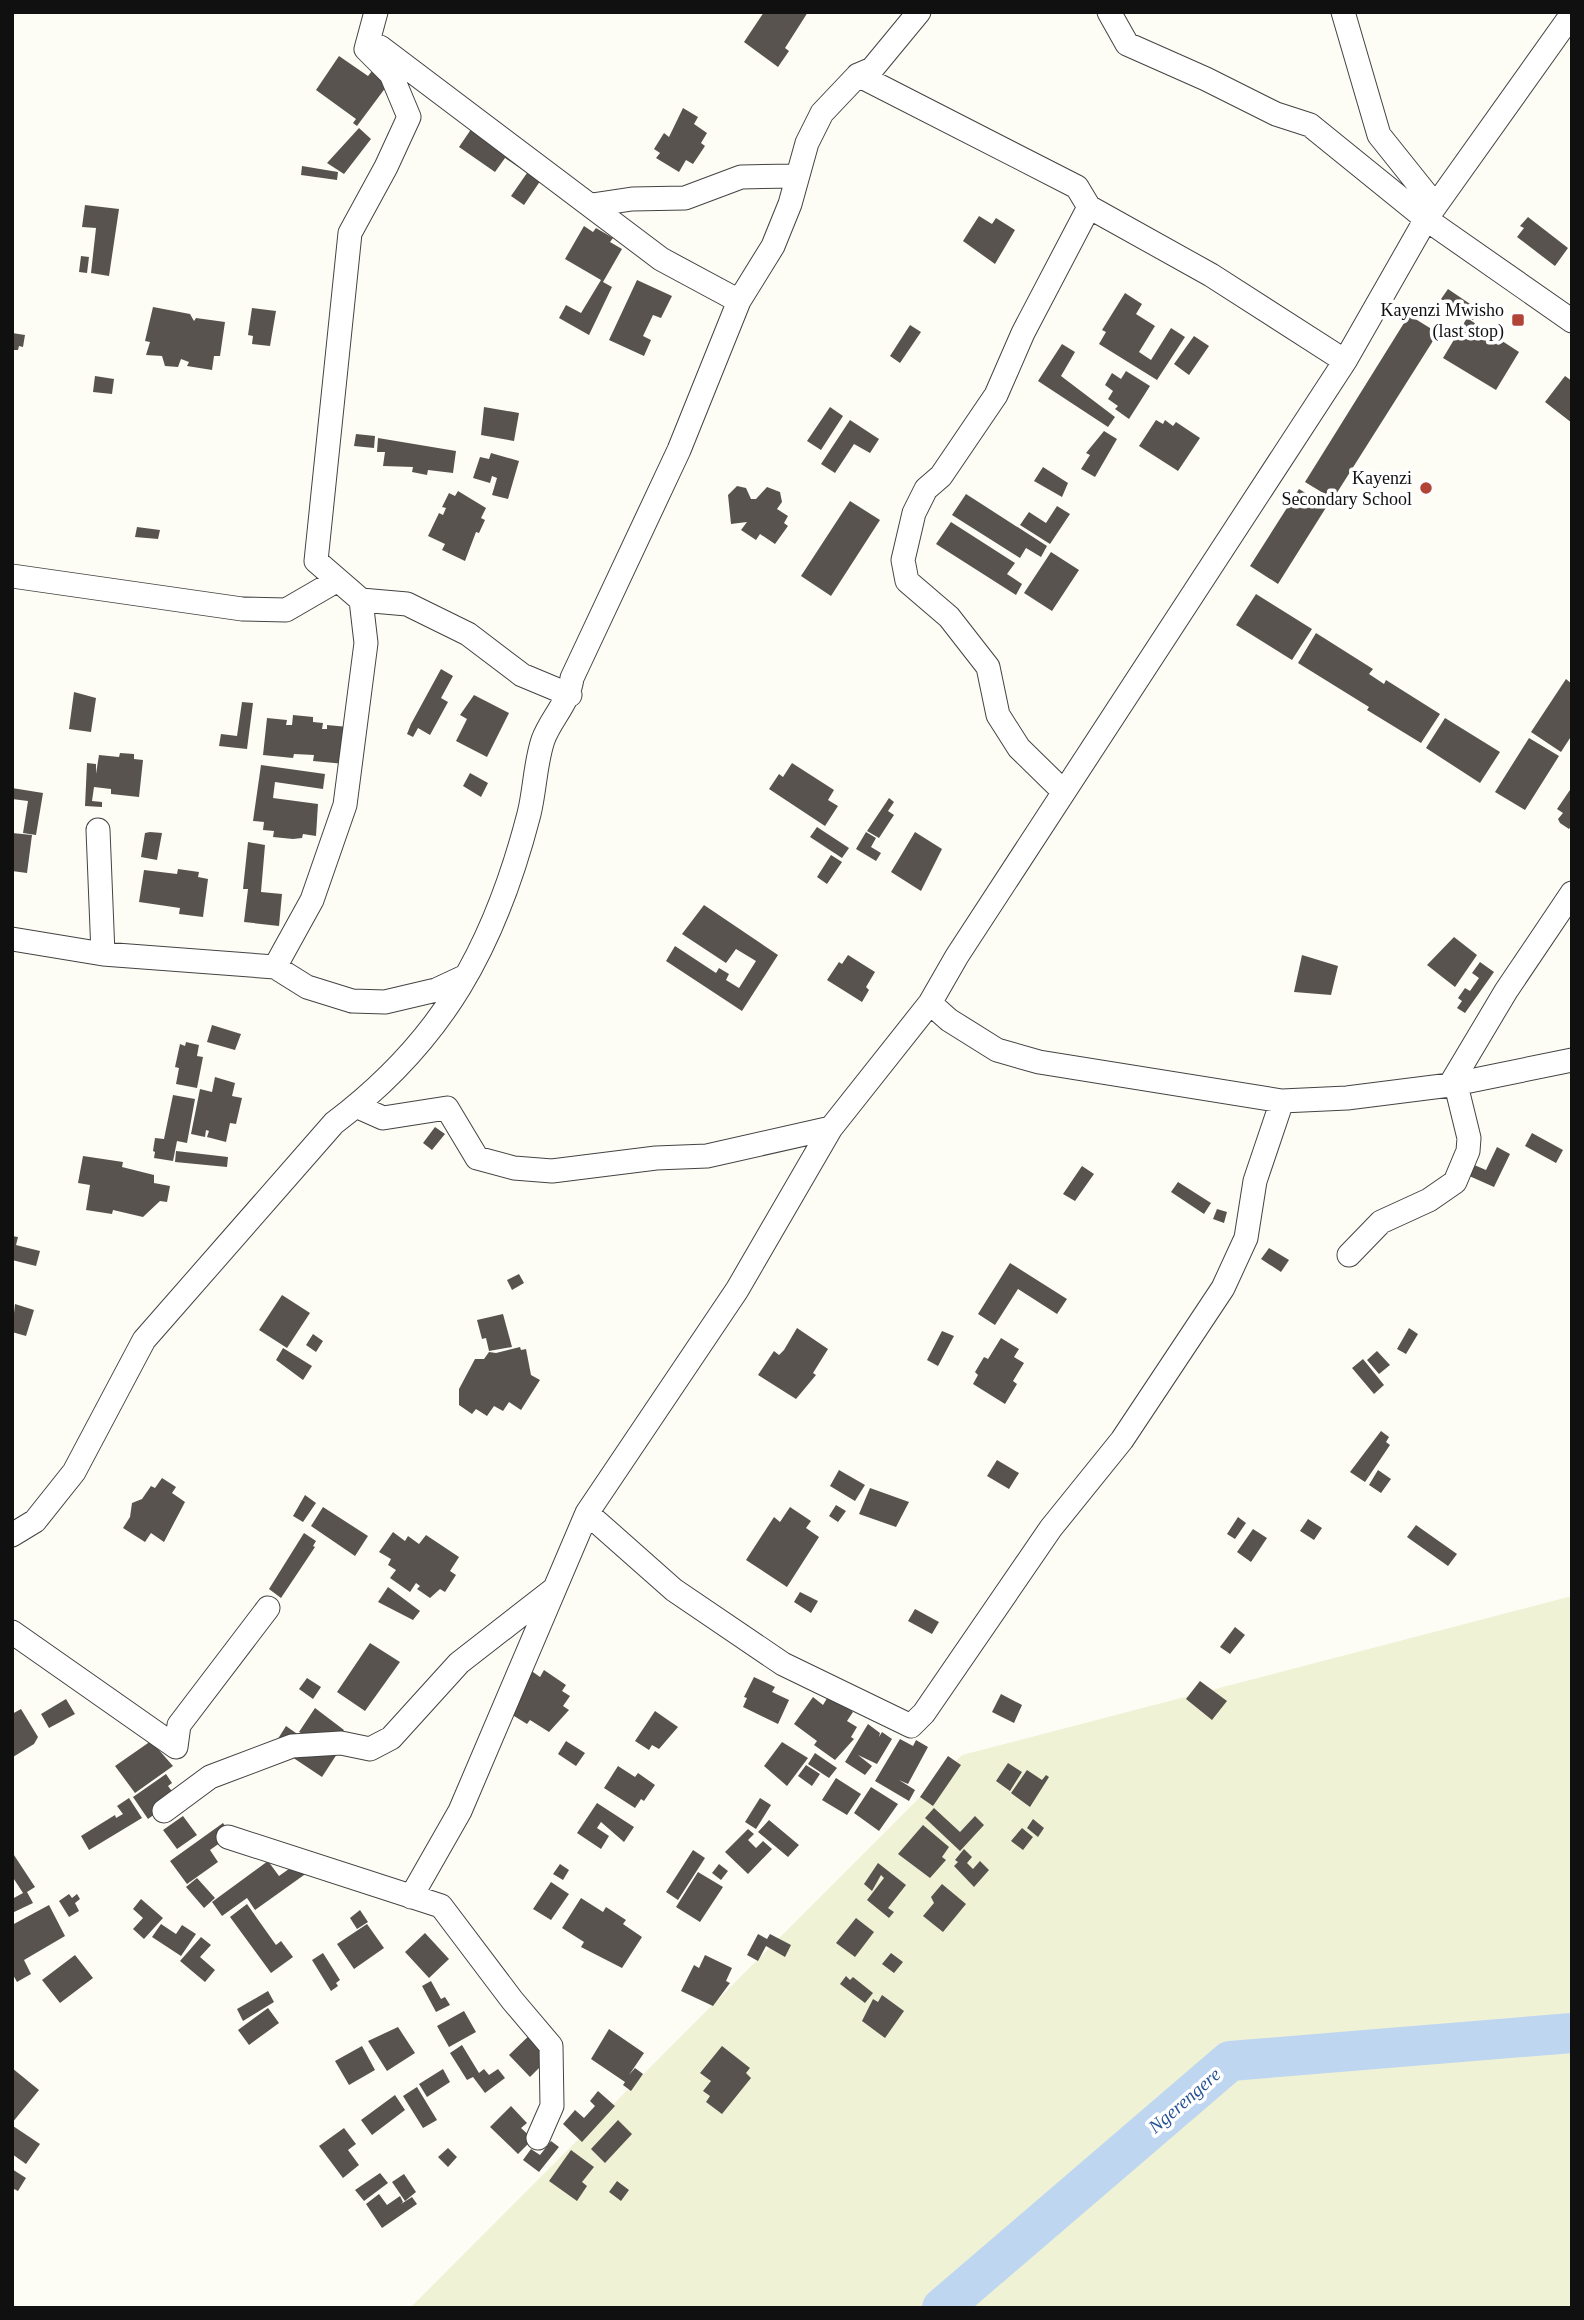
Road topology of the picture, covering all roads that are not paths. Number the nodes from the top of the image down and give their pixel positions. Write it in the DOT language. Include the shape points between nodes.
graph roads {
  1 [pos="376,12"];
  2 [pos="919,12"];
  3 [pos="1108,12"];
  4 [pos="1343,12"];
  5 [pos="1572,14"];
  6 [pos="369,39"];
  7 [pos="858,75"];
  8 [pos="796,176"];
  9 [pos="592,205"];
  10 [pos="1089,207"];
  11 [pos="1431,212"];
  12 [pos="739,301"];
  13 [pos="1572,321"];
  14 [pos="1345,361"];
  15 [pos="12,576"];
  16 [pos="336,581"];
  17 [pos="360,600"];
  18 [pos="570,695"];
  19 [pos="1064,792"];
  20 [pos="98,830"];
  21 [pos="1572,893"];
  22 [pos="12,939"];
  23 [pos="103,954"];
  24 [pos="275,967"];
  25 [pos="466,976"];
  26 [pos="930,1003"];
  27 [pos="1572,1060"];
  28 [pos="1450,1085"];
  29 [pos="1282,1101"];
  30 [pos="356,1106"];
  31 [pos="831,1128"];
  32 [pos="1349,1255"];
  33 [pos="587,1513"];
  34 [pos="12,1535"];
  35 [pos="557,1587"];
  36 [pos="268,1608"];
  37 [pos="12,1632"];
  38 [pos="164,1811"];
  39 [pos="228,1837"];
  40 [pos="411,1897"];
  41 [pos="538,2138"];
  1 -- 6 [label="street"];
  2 -- 7 [label="street" via="872,69"];
  3 -- 11 [label="street" via="1126,44 1276,114 1310,125"];
  4 -- 11 [label="street" via="1380,135"];
  5 -- 11 [label="street"];
  6 -- 9 [label="street"];
  6 -- 16 [label="street" via="366,50 391,74 409,117 350,233 316,561"];
  7 -- 8 [label="street" via="821,113"];
  7 -- 10 [label="street" via="1077,187"];
  8 -- 9 [label="street" via="741,177 685,198"];
  8 -- 12 [label="street" via="773,246"];
  9 -- 12 [label="street" via="661,259"];
  10 -- 14 [label="street" via="1211,275"];
  10 -- 19 [label="street" via="996,395 941,476 926,489 914,513 903,560 907,581 949,617 988,667 998,715 1019,748"];
  11 -- 13 [label="street"];
  11 -- 14 [label="street"];
  12 -- 18 [label="street" via="679,450 572,678"];
  14 -- 19 [label="street"];
  15 -- 16 [label="street" via="242,610 286,610"];
  16 -- 17 [label="street"];
  17 -- 18 [label="street" via="407,604 468,634 522,675"];
  17 -- 24 [label="street" via="366,643 345,805 312,900"];
  18 -- 25 [label="street" via="543,740 509,882 492,930"];
  19 -- 26 [label="street"];
  20 -- 23 [label="street"];
  21 -- 28 [label="street" via="1506,990"];
  22 -- 23 [label="street"];
  23 -- 24 [label="street"];
  24 -- 25 [label="street" via="307,987 352,1001 386,1002 436,990"];
  25 -- 30 [label="street" via="432,1031"];
  26 -- 29 [label="street" via="997,1050 1039,1062"];
  26 -- 31 [label="street"];
  27 -- 28 [label="street"];
  28 -- 29 [label="street"];
  28 -- 32 [label="street" via="1456,1085 1469,1138 1455,1182 1381,1222"];
  29 -- 33 [label="street" via="1255,1181 1246,1238 1223,1288 1122,1440 1051,1528 911,1726 783,1664 674,1590"];
  30 -- 31 [label="street" via="383,1118 447,1108 477,1158 514,1168 552,1171 656,1157 707,1156"];
  30 -- 34 [label="street" via="334,1123 144,1340 74,1472 35,1521"];
  31 -- 33 [label="street" via="737,1290"];
  33 -- 35 [label="street"];
  35 -- 38 [label="street" via="459,1663 391,1738 370,1748 341,1743 292,1746 210,1777"];
  35 -- 40 [label="street" via="460,1811"];
  36 -- 37 [label="street" via="179,1725 176,1747"];
  39 -- 40 [label="street"];
  40 -- 41 [label="street" via="440,1906 551,2046 552,2106"];
}
